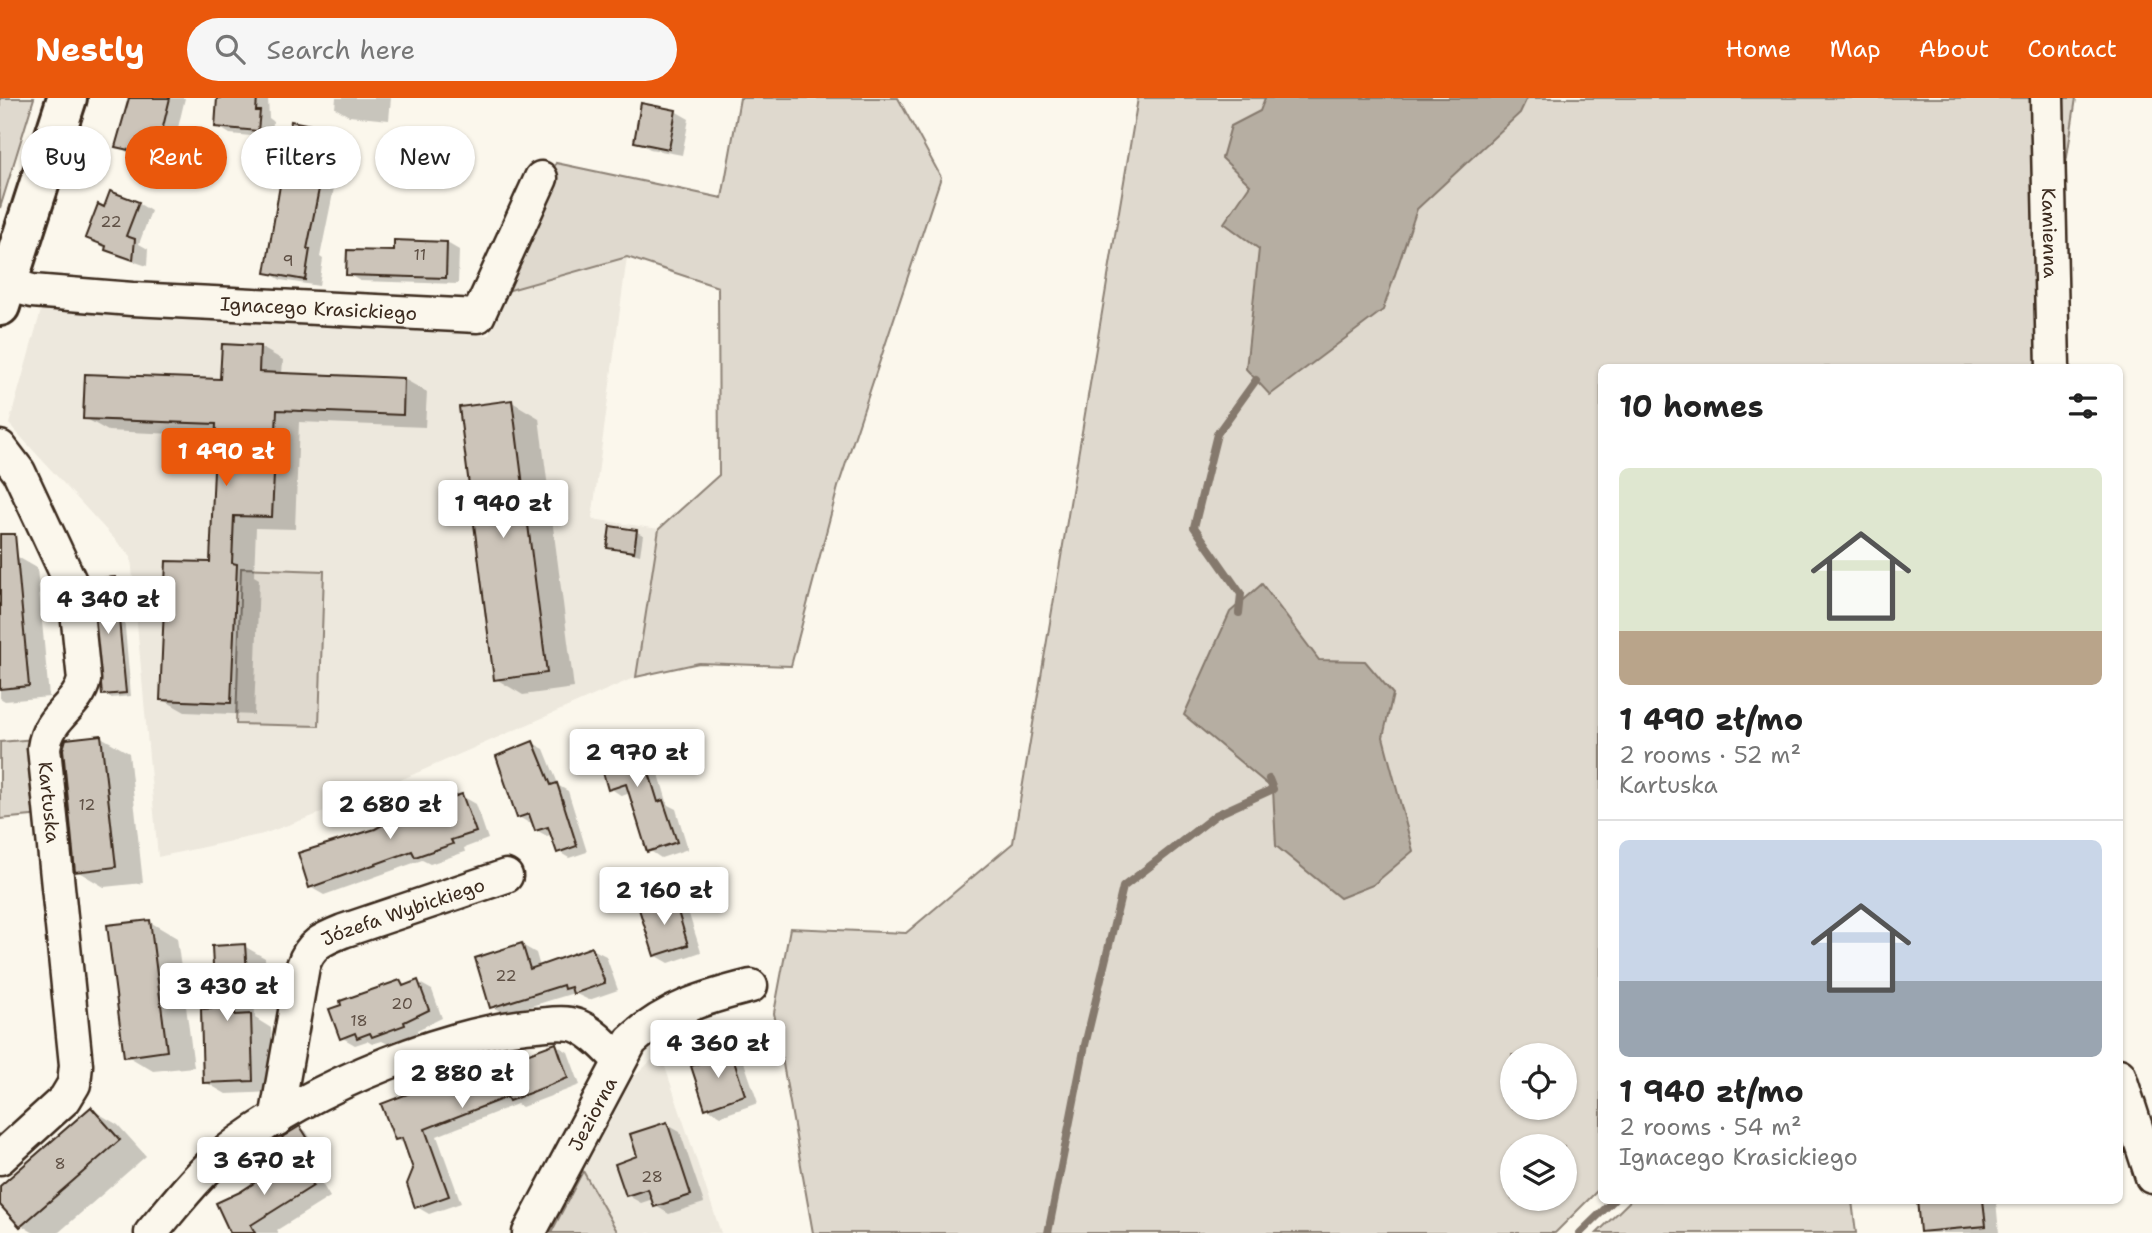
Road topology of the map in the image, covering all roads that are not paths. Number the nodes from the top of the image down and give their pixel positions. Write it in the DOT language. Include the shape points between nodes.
graph roads {
  1 [pos="67,98"];
  2 [pos="2047,98"];
  3 [pos="541,178"];
  4 [pos="3,295"];
  5 [pos="2053,364"];
  6 [pos="0,447"];
  7 [pos="506,876"];
  8 [pos="751,986"];
  9 [pos="619,1060"];
  10 [pos="2123,1087"];
  11 [pos="275,1120"];
  12 [pos="0,1158"];
  13 [pos="2152,1177"];
  14 [pos="151,1233"];
  15 [pos="529,1233"];
  1 -- 4 [label="main road"];
  2 -- 5 [label="street, Kamienna"];
  3 -- 4 [label="street, Ignacego Krasickiego" via="478,316 32,291"];
  6 -- 12 [label="street, Kartuska" via="19,472 75,592 84,680 82,689 51,723 44,748 64,924 75,1084 65,1099"];
  7 -- 11 [label="street, Józefa Wybickiego" via="343,931 312,947 303,966"];
  8 -- 9 [label="street, Jeziorna" via="697,1000 649,1024"];
  9 -- 11 [label="street" via="578,1026 504,1027 361,1074"];
  9 -- 15 [label="street, Jeziorna"];
  10 -- 13 [label="street"];
  11 -- 14 [label="street" via="211,1165"];
}
